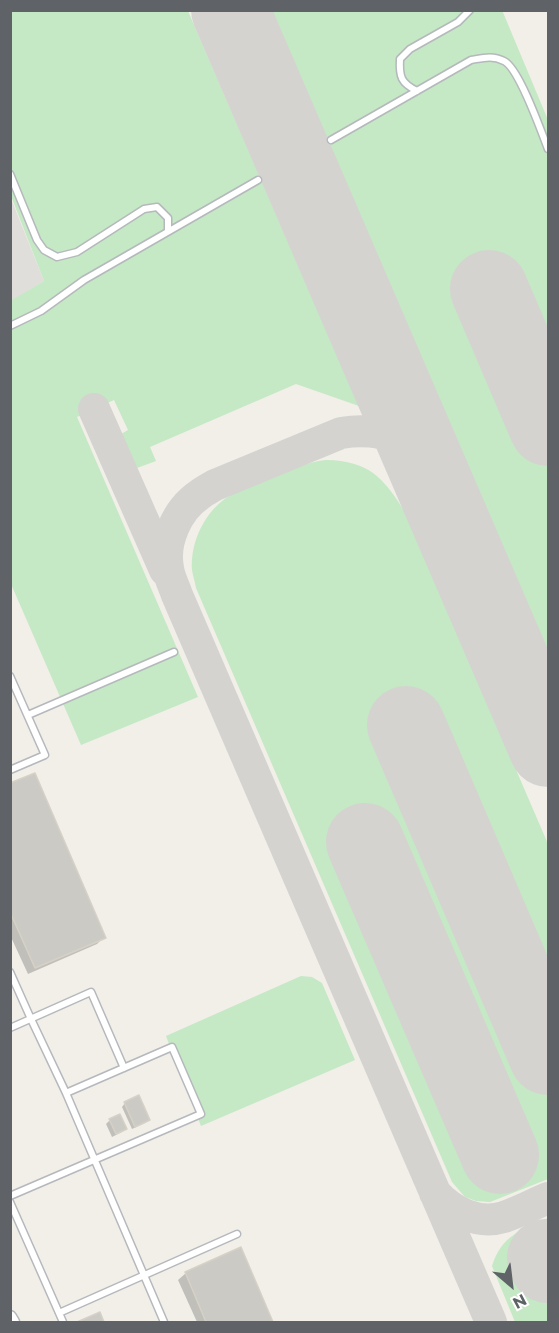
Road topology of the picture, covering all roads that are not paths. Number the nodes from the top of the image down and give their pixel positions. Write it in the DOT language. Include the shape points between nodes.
graph roads {
  1 [pos="470,10"];
  2 [pos="417,91"];
  3 [pos="331,140"];
  4 [pos="549,149"];
  5 [pos="10,174"];
  6 [pos="258,180"];
  7 [pos="168,231"];
  8 [pos="10,326"];
  9 [pos="174,652"];
  10 [pos="10,676"];
  11 [pos="28,715"];
  12 [pos="10,770"];
  13 [pos="10,972"];
  14 [pos="31,1019"];
  15 [pos="10,1028"];
  16 [pos="124,1068"];
  17 [pos="66,1093"];
  18 [pos="94,1160"];
  19 [pos="10,1196"];
  20 [pos="10,1202"];
  21 [pos="237,1233"];
  22 [pos="144,1276"];
  23 [pos="59,1314"];
  24 [pos="10,1317"];
  25 [pos="12,1323"];
  26 [pos="63,1323"];
  27 [pos="164,1323"];
  1 -- 2 [label="lane" via="400,59 399,73 406,86"];
  2 -- 3 [label="lane"];
  2 -- 4 [label="lane" via="471,60 492,57 506,62 517,75"];
  5 -- 7 [label="lane" via="37,240 44,250 57,257 77,252 144,209 157,207 168,218"];
  6 -- 7 [label="lane"];
  7 -- 8 [label="lane"];
  9 -- 11 [label="lane"];
  10 -- 11 [label="lane"];
  11 -- 12 [label="lane" via="45,755"];
  13 -- 14 [label="lane"];
  14 -- 15 [label="lane"];
  14 -- 16 [label="lane" via="91,992"];
  14 -- 17 [label="lane"];
  16 -- 17 [label="lane"];
  16 -- 18 [label="lane" via="172,1047 201,1114"];
  17 -- 18 [label="lane"];
  18 -- 19 [label="lane"];
  18 -- 22 [label="lane"];
  20 -- 23 [label="lane"];
  21 -- 22 [label="lane"];
  22 -- 23 [label="lane"];
  22 -- 27 [label="lane"];
  23 -- 26 [label="lane"];
  24 -- 25 [label="street"];
}
